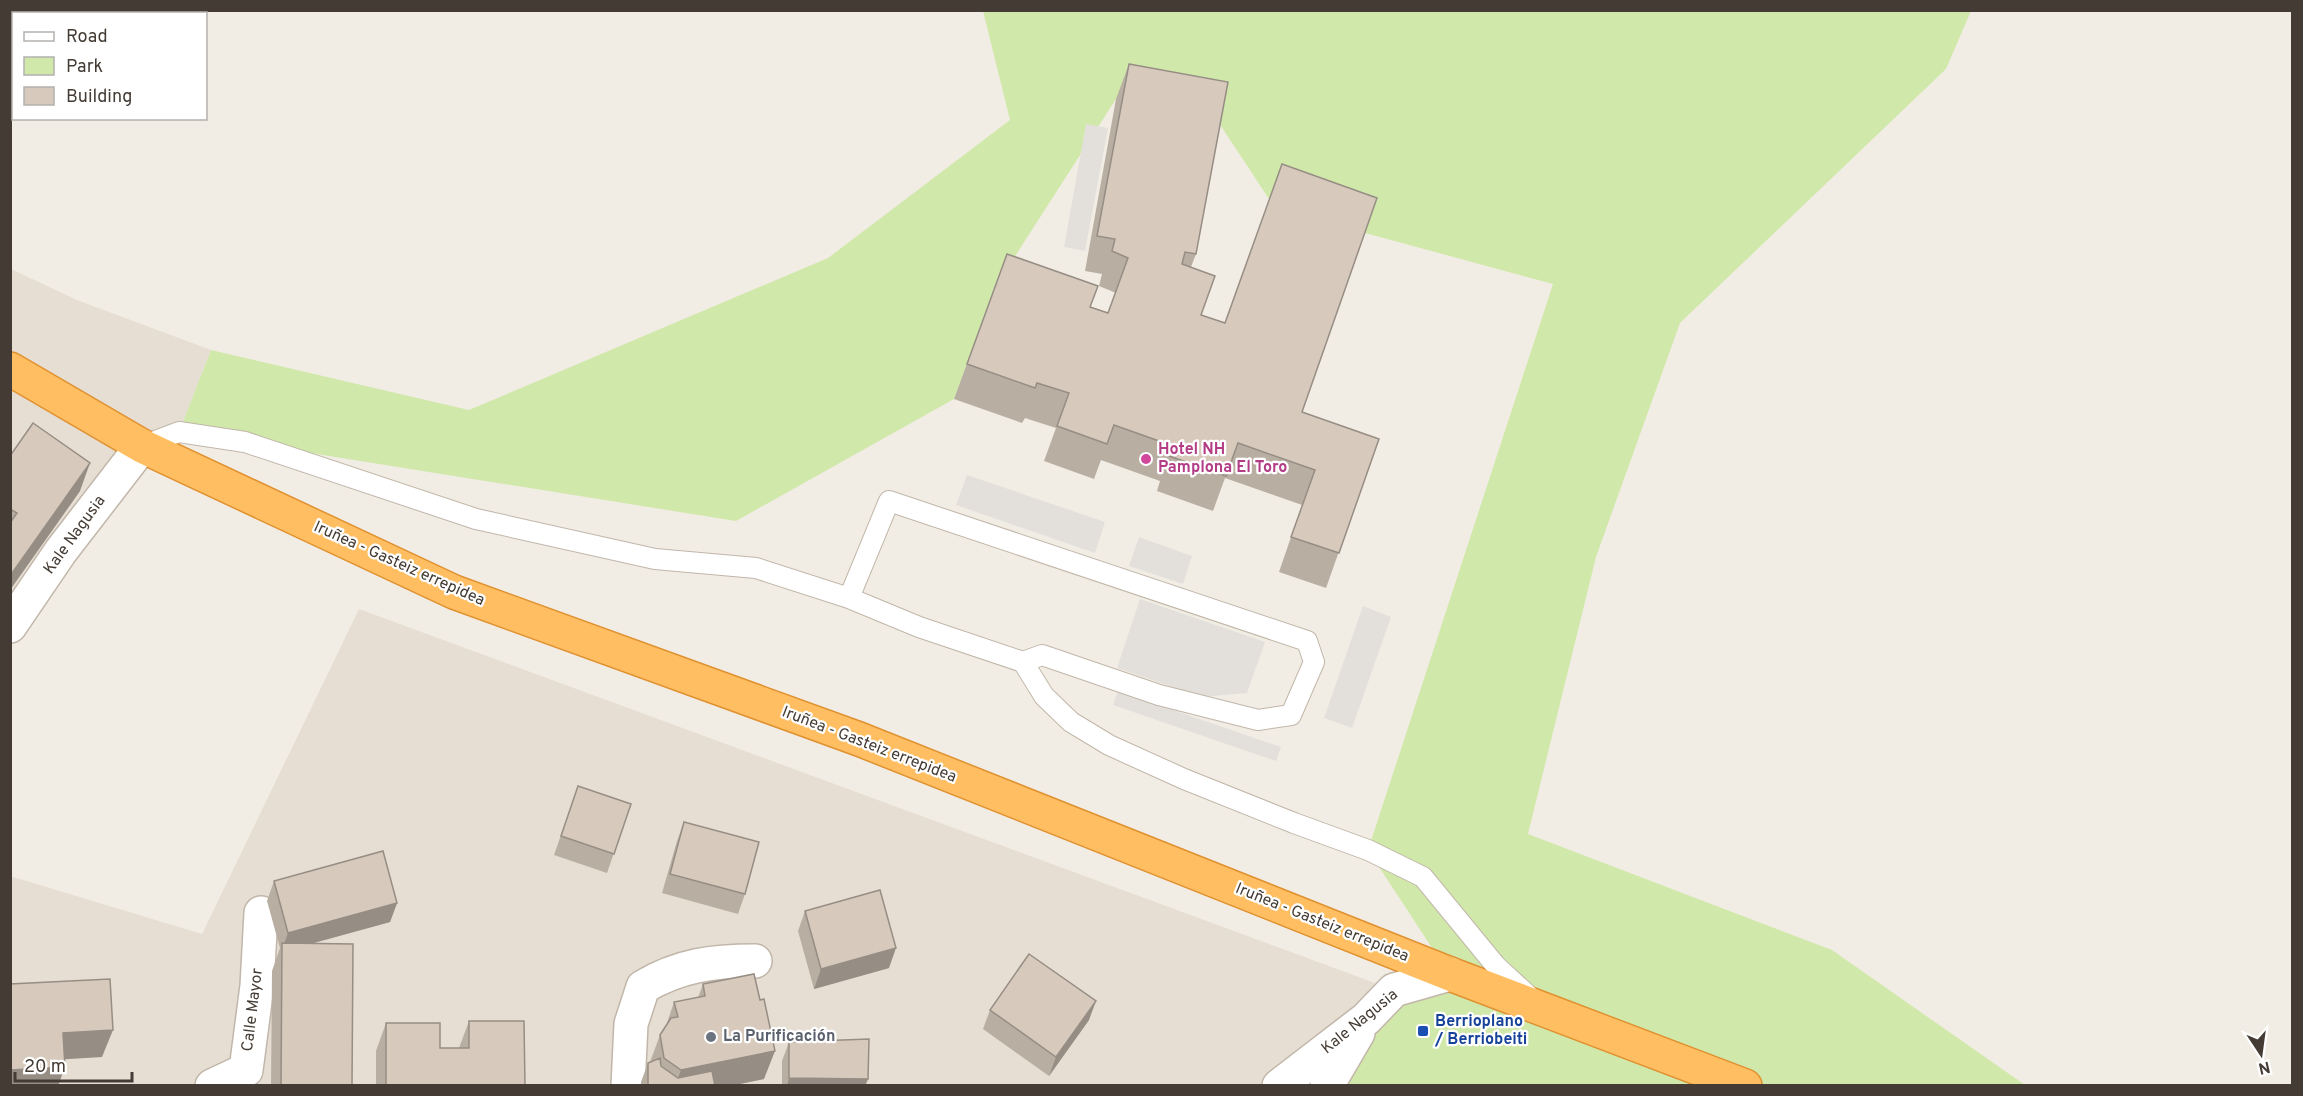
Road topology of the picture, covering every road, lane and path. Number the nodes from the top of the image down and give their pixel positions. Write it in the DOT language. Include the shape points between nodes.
graph roads {
  1 [pos="10,369"];
  2 [pos="142,446"];
  3 [pos="849,598"];
  4 [pos="10,626"];
  5 [pos="1023,662"];
  6 [pos="261,913"];
  7 [pos="755,961"];
  8 [pos="1450,974"];
  9 [pos="1544,1010"];
  10 [pos="1366,1019"];
  11 [pos="212,1086"];
  12 [pos="628,1086"];
  13 [pos="1279,1086"];
  14 [pos="1327,1086"];
  15 [pos="1745,1086"];
  1 -- 2 [label="highway, Iruñea - Gasteiz errepidea"];
  2 -- 3 [label="lane" via="179,432 245,442 476,519 655,559 756,568"];
  2 -- 4 [label="street, Kale Nagusia" via="61,551"];
  2 -- 8 [label="highway, Iruñea - Gasteiz errepidea" via="454,592 859,739"];
  3 -- 5 [label="lane" via="919,627"];
  3 -- 5 [label="lane" via="889,501 1307,641 1314,662 1291,715 1258,720 1159,695 1042,655"];
  5 -- 9 [label="lane" via="1044,696 1071,722 1109,745 1184,779 1368,850 1423,877 1496,966"];
  6 -- 11 [label="street, Calle Mayor" via="246,1070"];
  7 -- 12 [label="street" via="716,961 664,974 643,987 631,1024"];
  8 -- 9 [label="highway, Iruñea - Gasteiz errepidea"];
  8 -- 10 [label="street, Kale Nagusia" via="1394,990"];
  9 -- 15 [label="highway, Iruñea - Gasteiz errepidea"];
  10 -- 13 [label="street, Kale Nagusia"];
  10 -- 14 [label="street"];
}
